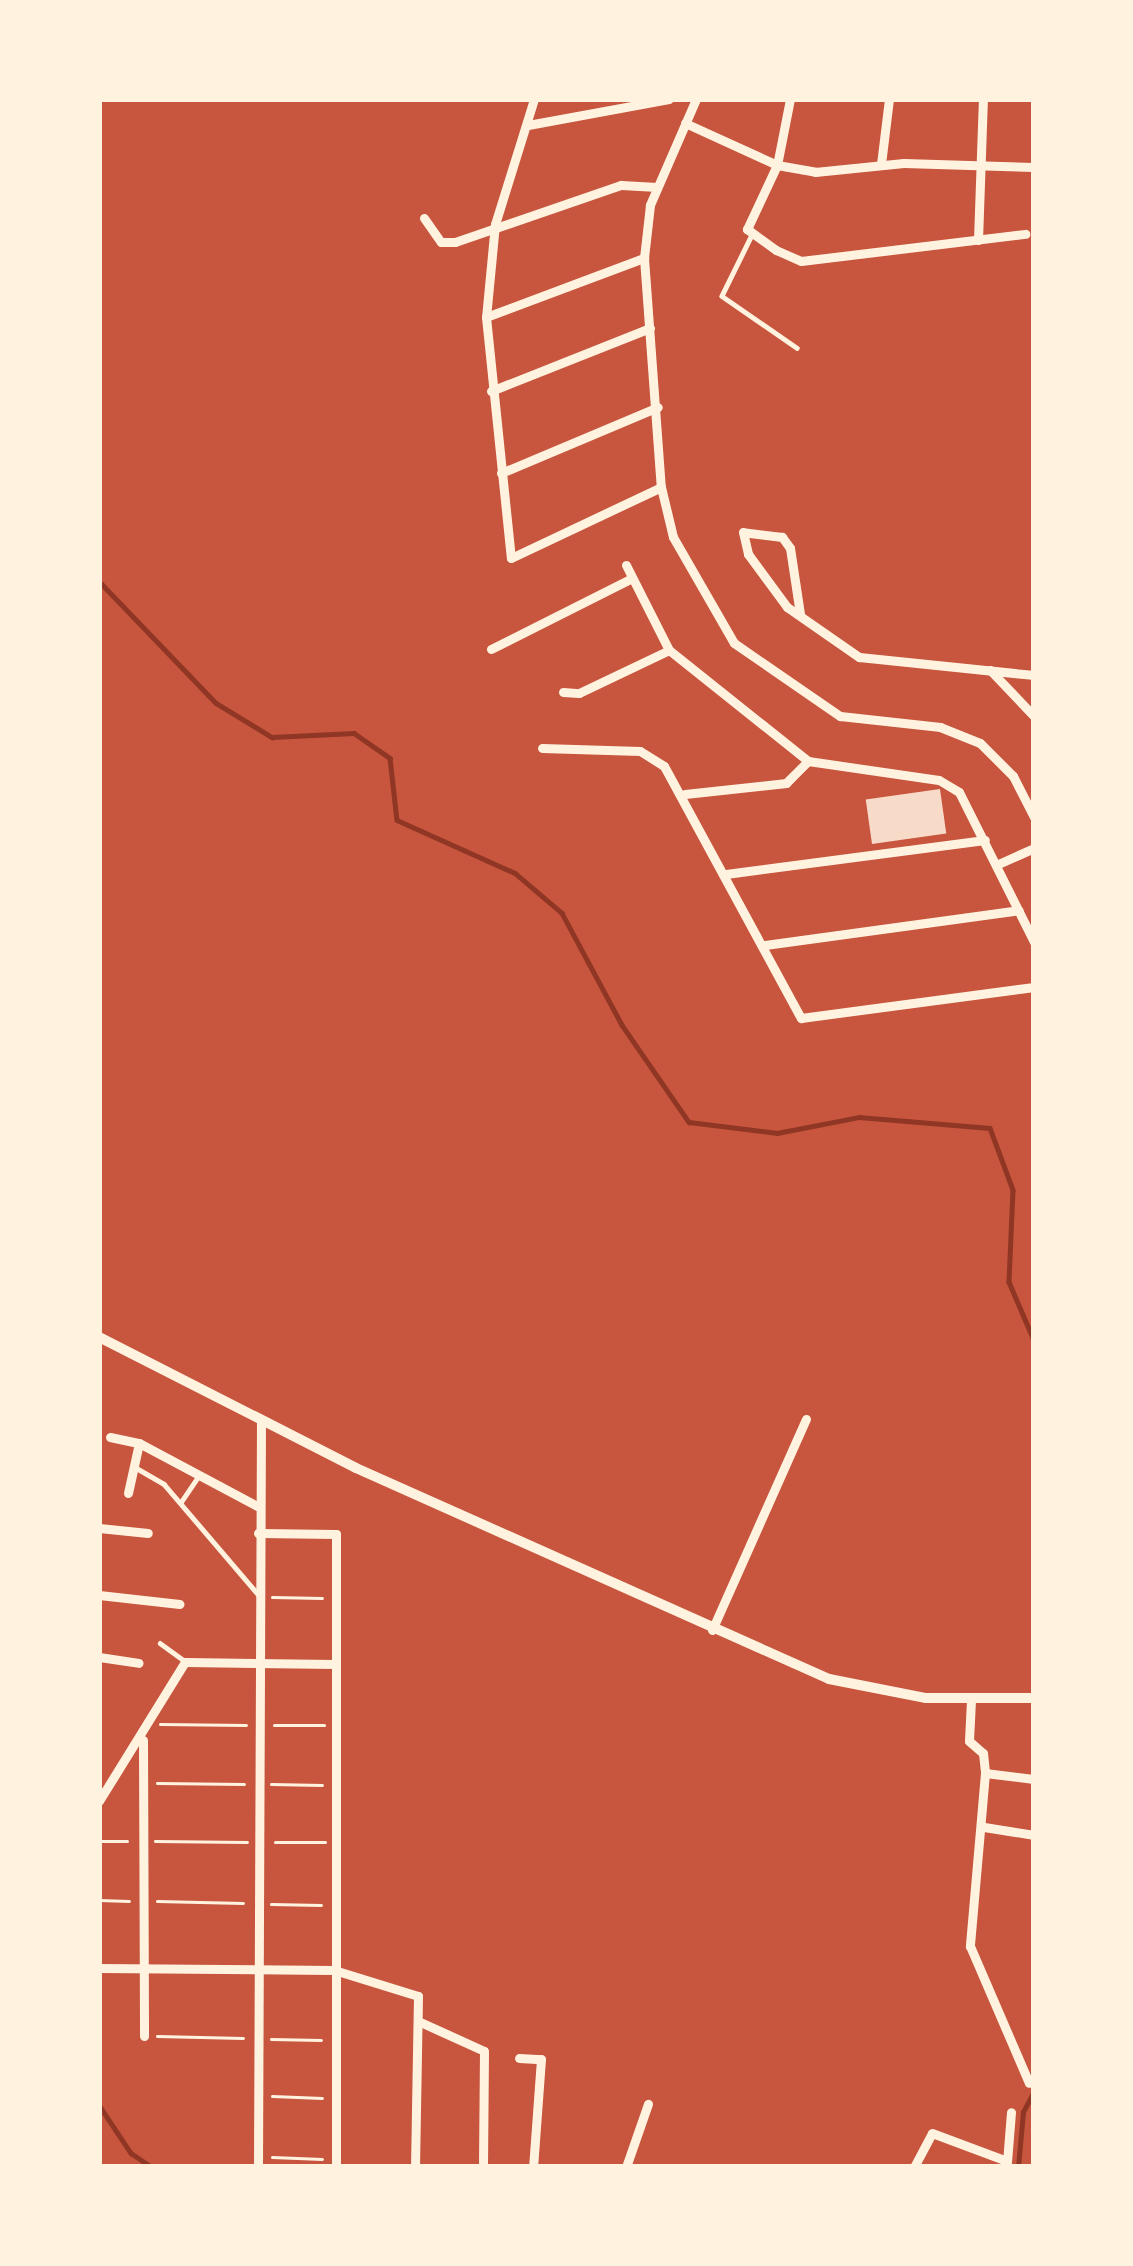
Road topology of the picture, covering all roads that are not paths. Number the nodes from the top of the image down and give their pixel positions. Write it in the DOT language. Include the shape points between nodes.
graph roads {
  1 [pos="534,99"];
  2 [pos="669,99"];
  3 [pos="685,99"];
  4 [pos="696,99"];
  5 [pos="790,99"];
  6 [pos="889,99"];
  7 [pos="983,99"];
  8 [pos="685,123"];
  9 [pos="528,125"];
  10 [pos="881,164"];
  11 [pos="777,165"];
  12 [pos="975,166"];
  13 [pos="1034,167"];
  14 [pos="657,187"];
  15 [pos="424,218"];
  16 [pos="495,224"];
  17 [pos="753,233"];
  18 [pos="1024,234"];
  19 [pos="978,240"];
  20 [pos="644,258"];
  21 [pos="486,317"];
  22 [pos="650,328"];
  23 [pos="797,348"];
  24 [pos="491,391"];
  25 [pos="658,406"];
  26 [pos="501,473"];
  27 [pos="661,487"];
  28 [pos="626,565"];
  29 [pos="632,578"];
  30 [pos="800,614"];
  31 [pos="491,649"];
  32 [pos="669,650"];
  33 [pos="990,670"];
  34 [pos="1034,675"];
  35 [pos="563,692"];
  36 [pos="1034,716"];
  37 [pos="542,748"];
  38 [pos="808,761"];
  39 [pos="685,794"];
  40 [pos="1034,817"];
  41 [pos="985,840"];
  42 [pos="1034,848"];
  43 [pos="996,866"];
  44 [pos="726,874"];
  45 [pos="1019,910"];
  46 [pos="1034,942"];
  47 [pos="765,945"];
  48 [pos="1034,987"];
  49 [pos="99,1337"];
  50 [pos="806,1419"];
  51 [pos="262,1421"];
  52 [pos="110,1438"];
  53 [pos="140,1442"];
  54 [pos="133,1466"];
  55 [pos="199,1475"];
  56 [pos="128,1493"];
  57 [pos="181,1502"];
  58 [pos="257,1506"];
  59 [pos="99,1528"];
  60 [pos="148,1533"];
  61 [pos="258,1533"];
  62 [pos="99,1595"];
  63 [pos="258,1595"];
  64 [pos="179,1604"];
  65 [pos="712,1630"];
  66 [pos="160,1643"];
  67 [pos="99,1657"];
  68 [pos="185,1662"];
  69 [pos="139,1663"];
  70 [pos="260,1663"];
  71 [pos="336,1664"];
  72 [pos="1034,1698"];
  73 [pos="971,1700"];
  74 [pos="143,1740"];
  75 [pos="985,1773"];
  76 [pos="1034,1778"];
  77 [pos="99,1801"];
  78 [pos="984,1828"];
  79 [pos="1034,1834"];
  80 [pos="99,1968"];
  81 [pos="144,1968"];
  82 [pos="259,1969"];
  83 [pos="334,1970"];
  84 [pos="418,2021"];
  85 [pos="143,2036"];
  86 [pos="519,2058"];
  87 [pos="1029,2084"];
  88 [pos="648,2104"];
  89 [pos="1011,2112"];
  90 [pos="258,2162"];
  91 [pos="336,2163"];
  92 [pos="1007,2164"];
  93 [pos="415,2167"];
  94 [pos="483,2167"];
  95 [pos="533,2167"];
  96 [pos="626,2167"];
  97 [pos="914,2167"];
  1 -- 9 [label="street"];
  2 -- 9 [label="street"];
  3 -- 4 [label="street"];
  4 -- 8 [label="street"];
  5 -- 11 [label="street"];
  6 -- 10 [label="street"];
  7 -- 12 [label="street"];
  8 -- 11 [label="street"];
  8 -- 14 [label="street"];
  9 -- 16 [label="street"];
  10 -- 11 [label="street" via="814,172"];
  10 -- 12 [label="street"];
  11 -- 17 [label="street" via="747,229"];
  12 -- 13 [label="street"];
  12 -- 19 [label="street"];
  14 -- 16 [label="street" via="621,185"];
  14 -- 20 [label="street"];
  15 -- 16 [label="street" via="441,242"];
  16 -- 21 [label="street"];
  17 -- 19 [label="street" via="801,261"];
  17 -- 23 [label="lane" via="722,296"];
  18 -- 19 [label="street"];
  20 -- 21 [label="street"];
  20 -- 22 [label="street"];
  21 -- 24 [label="street"];
  22 -- 24 [label="street"];
  22 -- 25 [label="street"];
  24 -- 26 [label="street"];
  25 -- 26 [label="street"];
  25 -- 27 [label="street"];
  26 -- 27 [label="street" via="511,558"];
  27 -- 40 [label="street" via="673,537 734,643 840,716 940,728 980,743 1013,776"];
  28 -- 29 [label="street"];
  29 -- 31 [label="street"];
  29 -- 32 [label="street"];
  30 -- 30 [label="street" via="790,548 782,537 743,532 748,554"];
  30 -- 33 [label="street" via="859,657"];
  32 -- 35 [label="street" via="579,693"];
  32 -- 38 [label="street"];
  33 -- 34 [label="street"];
  33 -- 36 [label="street"];
  37 -- 39 [label="street" via="640,751"];
  38 -- 39 [label="street" via="787,783"];
  38 -- 41 [label="street" via="939,781 959,792"];
  39 -- 44 [label="street"];
  41 -- 43 [label="street"];
  41 -- 44 [label="street"];
  42 -- 43 [label="street"];
  43 -- 45 [label="street"];
  44 -- 47 [label="street"];
  45 -- 46 [label="street"];
  45 -- 47 [label="street"];
  47 -- 48 [label="street" via="801,1018"];
  49 -- 51 [label="street"];
  50 -- 65 [label="street"];
  51 -- 58 [label="street"];
  51 -- 65 [label="street"];
  52 -- 53 [label="street"];
  53 -- 54 [label="street"];
  53 -- 55 [label="street"];
  54 -- 56 [label="street"];
  54 -- 57 [label="lane"];
  55 -- 57 [label="lane"];
  55 -- 58 [label="street"];
  57 -- 63 [label="lane"];
  58 -- 61 [label="street"];
  59 -- 60 [label="street"];
  61 -- 63 [label="street"];
  61 -- 71 [label="street" via="336,1534"];
  62 -- 64 [label="street"];
  63 -- 70 [label="street"];
  65 -- 73 [label="street" via="852,1688"];
  66 -- 68 [label="lane"];
  67 -- 69 [label="street"];
  68 -- 70 [label="street"];
  68 -- 74 [label="street"];
  70 -- 71 [label="street"];
  70 -- 82 [label="street"];
  71 -- 83 [label="street"];
  72 -- 73 [label="street"];
  73 -- 75 [label="street" via="969,1741 983,1753"];
  74 -- 77 [label="street"];
  74 -- 81 [label="street"];
  75 -- 76 [label="street"];
  75 -- 78 [label="street"];
  78 -- 79 [label="street"];
  78 -- 87 [label="street" via="970,1946"];
  80 -- 81 [label="street"];
  81 -- 82 [label="street"];
  81 -- 85 [label="street"];
  82 -- 83 [label="street"];
  82 -- 90 [label="street"];
  83 -- 84 [label="street" via="418,1996"];
  83 -- 91 [label="street"];
  84 -- 93 [label="street"];
  84 -- 94 [label="street" via="484,2051"];
  86 -- 95 [label="street" via="541,2059"];
  88 -- 96 [label="street"];
  89 -- 92 [label="street"];
  92 -- 97 [label="street" via="932,2132"];
}
